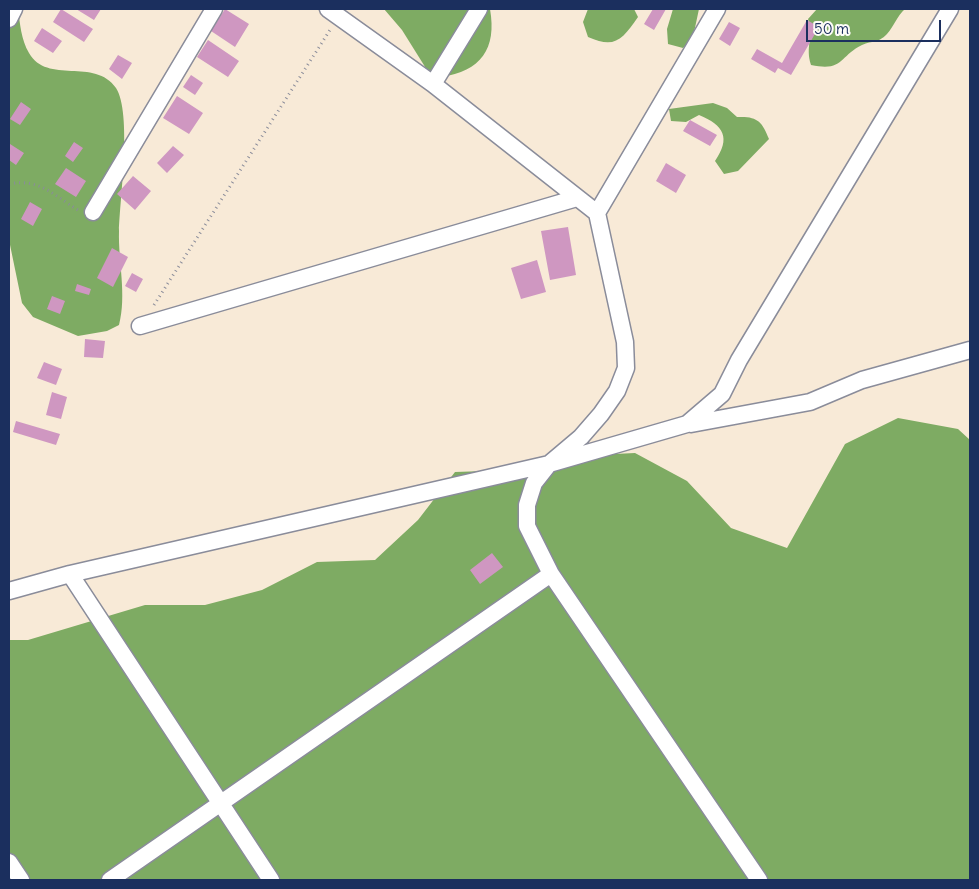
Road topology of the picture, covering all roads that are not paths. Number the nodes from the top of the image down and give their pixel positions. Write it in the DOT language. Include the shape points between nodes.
graph roads {
  1 [pos="14,9"];
  2 [pos="214,9"];
  3 [pos="479,9"];
  4 [pos="717,9"];
  5 [pos="950,9"];
  6 [pos="333,13"];
  7 [pos="9,20"];
  8 [pos="433,84"];
  9 [pos="577,198"];
  10 [pos="93,212"];
  11 [pos="597,213"];
  12 [pos="140,326"];
  13 [pos="970,350"];
  14 [pos="687,424"];
  15 [pos="549,464"];
  16 [pos="70,574"];
  17 [pos="550,574"];
  18 [pos="9,591"];
  19 [pos="221,804"];
  20 [pos="9,862"];
  21 [pos="21,880"];
  22 [pos="110,880"];
  23 [pos="271,880"];
  24 [pos="759,880"];
  1 -- 7 [label="street"];
  2 -- 10 [label="street"];
  3 -- 8 [label="street"];
  4 -- 11 [label="street"];
  5 -- 14 [label="street" via="739,360 722,394"];
  6 -- 8 [label="street"];
  8 -- 9 [label="street"];
  9 -- 11 [label="street"];
  9 -- 12 [label="street"];
  11 -- 15 [label="street" via="625,342 626,368 617,391 601,414 581,437"];
  13 -- 14 [label="street" via="862,380 810,402"];
  14 -- 15 [label="street"];
  15 -- 16 [label="street"];
  15 -- 17 [label="street" via="534,483 527,505 527,526"];
  16 -- 18 [label="street"];
  16 -- 19 [label="street"];
  17 -- 19 [label="street"];
  17 -- 24 [label="street"];
  19 -- 22 [label="street"];
  19 -- 23 [label="street"];
  20 -- 21 [label="street"];
}
